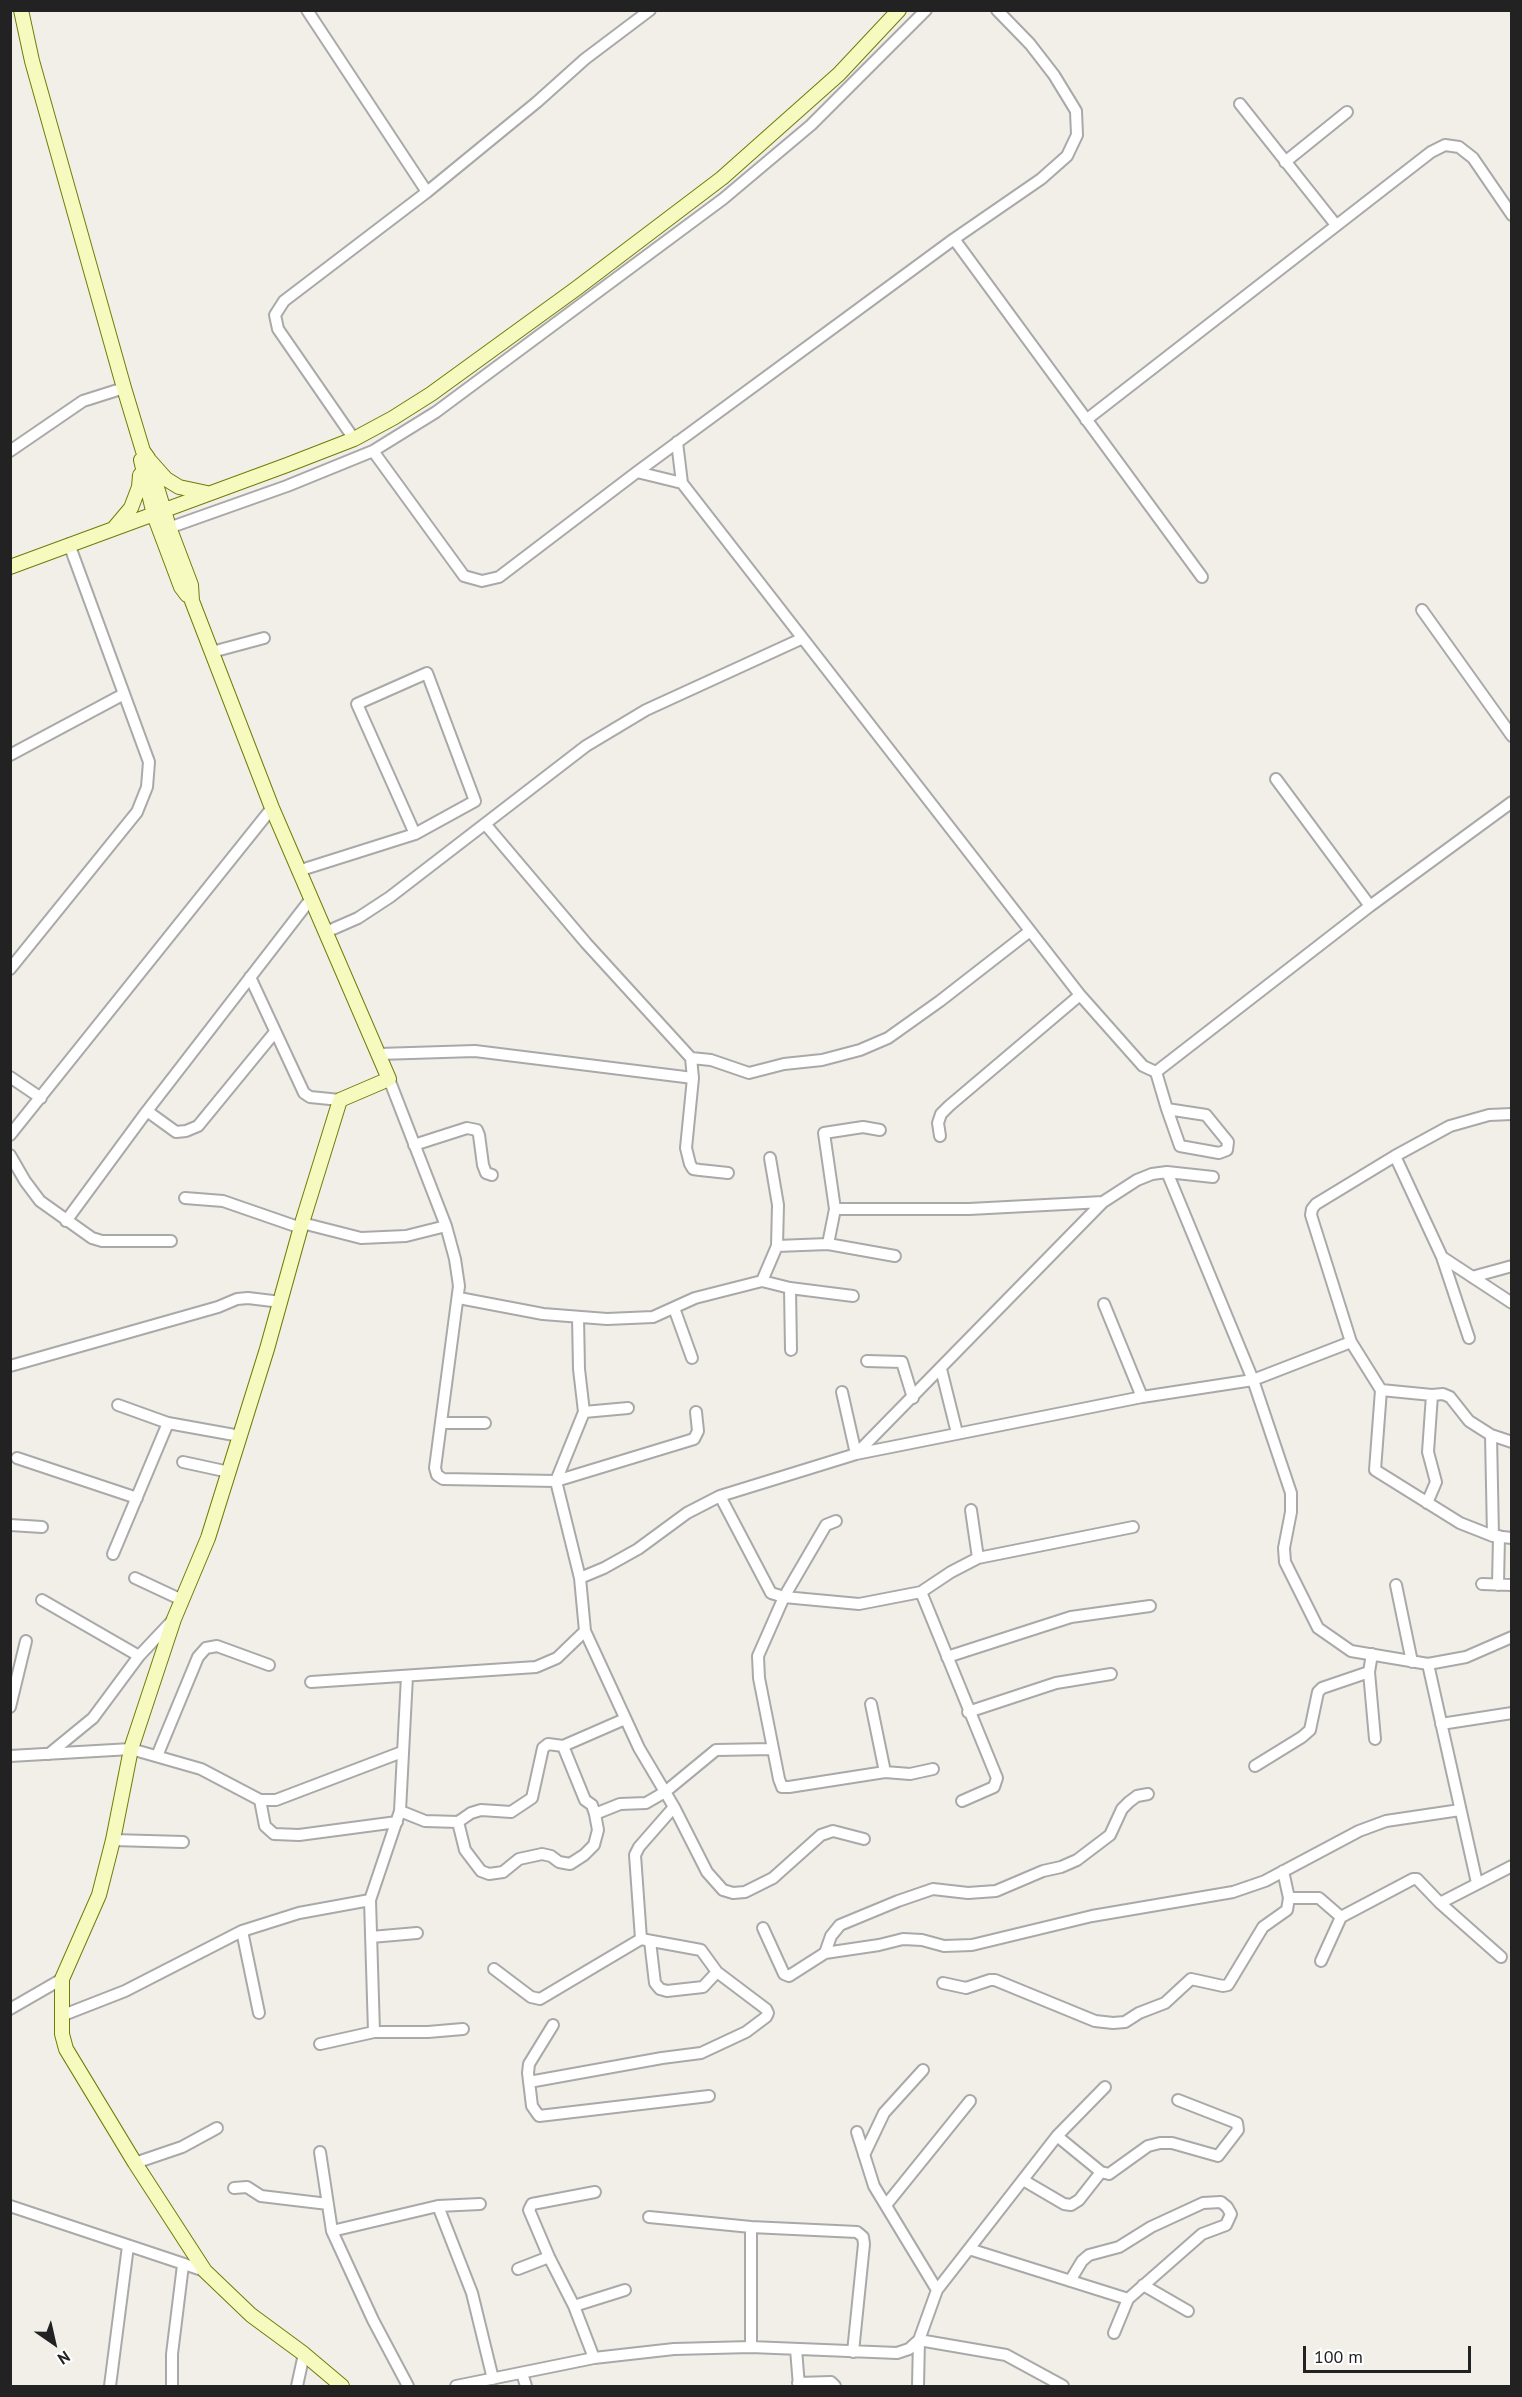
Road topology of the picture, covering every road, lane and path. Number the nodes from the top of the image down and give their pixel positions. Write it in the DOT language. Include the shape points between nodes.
graph roads {
  1 [pos="21,10"];
  2 [pos="308,10"];
  3 [pos="650,10"];
  4 [pos="899,10"];
  5 [pos="926,10"];
  6 [pos="997,10"];
  7 [pos="1240,104"];
  8 [pos="1347,112"];
  9 [pos="1285,162"];
  10 [pos="427,192"];
  11 [pos="1512,215"];
  12 [pos="1336,225"];
  13 [pos="954,239"];
  14 [pos="484,356"];
  15 [pos="494,370"];
  16 [pos="124,388"];
  17 [pos="1086,420"];
  18 [pos="354,439"];
  19 [pos="677,442"];
  20 [pos="10,451"];
  21 [pos="373,451"];
  22 [pos="144,457"];
  23 [pos="637,472"];
  24 [pos="682,483"];
  25 [pos="210,493"];
  26 [pos="159,513"];
  27 [pos="114,528"];
  28 [pos="165,529"];
  29 [pos="69,544"];
  30 [pos="10,567"];
  31 [pos="1202,578"];
  32 [pos="1422,610"];
  33 [pos="264,638"];
  34 [pos="801,639"];
  35 [pos="212,652"];
  36 [pos="124,694"];
  37 [pos="1512,736"];
  38 [pos="10,755"];
  39 [pos="1276,779"];
  40 [pos="1512,802"];
  41 [pos="272,808"];
  42 [pos="486,825"];
  43 [pos="415,834"];
  44 [pos="298,871"];
  45 [pos="310,900"];
  46 [pos="1370,906"];
  47 [pos="1030,931"];
  48 [pos="326,932"];
  49 [pos="10,969"];
  50 [pos="250,977"];
  51 [pos="1080,995"];
  52 [pos="275,1032"];
  53 [pos="379,1054"];
  54 [pos="691,1058"];
  55 [pos="1156,1072"];
  56 [pos="10,1077"];
  57 [pos="693,1078"];
  58 [pos="389,1079"];
  59 [pos="41,1098"];
  60 [pos="340,1100"];
  61 [pos="1167,1109"];
  62 [pos="147,1111"];
  63 [pos="1512,1114"];
  64 [pos="880,1130"];
  65 [pos="10,1135"];
  66 [pos="939,1136"];
  67 [pos="414,1145"];
  68 [pos="10,1155"];
  69 [pos="1395,1156"];
  70 [pos="770,1158"];
  71 [pos="1167,1172"];
  72 [pos="728,1173"];
  73 [pos="492,1175"];
  74 [pos="1213,1177"];
  75 [pos="185,1198"];
  76 [pos="1103,1202"];
  77 [pos="835,1209"];
  78 [pos="66,1221"];
  79 [pos="302,1226"];
  80 [pos="446,1226"];
  81 [pos="171,1240"];
  82 [pos="828,1244"];
  83 [pos="777,1246"];
  84 [pos="896,1256"];
  85 [pos="1442,1257"];
  86 [pos="1512,1266"];
  87 [pos="1472,1277"];
  88 [pos="762,1281"];
  89 [pos="790,1288"];
  90 [pos="853,1296"];
  91 [pos="459,1298"];
  92 [pos="281,1302"];
  93 [pos="1512,1303"];
  94 [pos="1104,1304"];
  95 [pos="674,1308"];
  96 [pos="578,1317"];
  97 [pos="1469,1338"];
  98 [pos="1351,1342"];
  99 [pos="791,1350"];
  100 [pos="692,1358"];
  101 [pos="867,1361"];
  102 [pos="10,1365"];
  103 [pos="941,1369"];
  104 [pos="1253,1380"];
  105 [pos="1381,1390"];
  106 [pos="842,1392"];
  107 [pos="1432,1395"];
  108 [pos="1142,1397"];
  109 [pos="913,1398"];
  110 [pos="118,1405"];
  111 [pos="628,1408"];
  112 [pos="584,1412"];
  113 [pos="696,1412"];
  114 [pos="168,1423"];
  115 [pos="441,1423"];
  116 [pos="485,1424"];
  117 [pos="957,1433"];
  118 [pos="1491,1435"];
  119 [pos="240,1436"];
  120 [pos="1512,1443"];
  121 [pos="856,1454"];
  122 [pos="17,1458"];
  123 [pos="183,1462"];
  124 [pos="229,1472"];
  125 [pos="556,1481"];
  126 [pos="720,1496"];
  127 [pos="137,1498"];
  128 [pos="1426,1503"];
  129 [pos="971,1510"];
  130 [pos="836,1521"];
  131 [pos="10,1525"];
  132 [pos="42,1527"];
  133 [pos="1133,1527"];
  134 [pos="1496,1536"];
  135 [pos="1512,1538"];
  136 [pos="113,1554"];
  137 [pos="978,1558"];
  138 [pos="135,1578"];
  139 [pos="580,1578"];
  140 [pos="1482,1584"];
  141 [pos="1396,1585"];
  142 [pos="1498,1585"];
  143 [pos="1512,1585"];
  144 [pos="921,1592"];
  145 [pos="784,1597"];
  146 [pos="42,1600"];
  147 [pos="182,1600"];
  148 [pos="1150,1606"];
  149 [pos="174,1619"];
  150 [pos="585,1631"];
  151 [pos="1512,1637"];
  152 [pos="26,1641"];
  153 [pos="1372,1654"];
  154 [pos="139,1656"];
  155 [pos="946,1657"];
  156 [pos="1412,1662"];
  157 [pos="1428,1664"];
  158 [pos="269,1665"];
  159 [pos="1369,1672"];
  160 [pos="1111,1674"];
  161 [pos="407,1676"];
  162 [pos="311,1682"];
  163 [pos="871,1704"];
  164 [pos="10,1707"];
  165 [pos="968,1713"];
  166 [pos="1512,1713"];
  167 [pos="625,1719"];
  168 [pos="1441,1724"];
  169 [pos="1375,1739"];
  170 [pos="562,1746"];
  171 [pos="131,1749"];
  172 [pos="773,1749"];
  173 [pos="402,1752"];
  174 [pos="48,1754"];
  175 [pos="157,1756"];
  176 [pos="11,1758"];
  177 [pos="1255,1766"];
  178 [pos="933,1769"];
  179 [pos="885,1772"];
  180 [pos="665,1792"];
  181 [pos="1148,1794"];
  182 [pos="260,1800"];
  183 [pos="962,1801"];
  184 [pos="674,1808"];
  185 [pos="1460,1810"];
  186 [pos="400,1811"];
  187 [pos="595,1814"];
  188 [pos="397,1822"];
  189 [pos="458,1822"];
  190 [pos="864,1839"];
  191 [pos="113,1840"];
  192 [pos="183,1842"];
  193 [pos="1512,1866"];
  194 [pos="1284,1871"];
  195 [pos="1477,1883"];
  196 [pos="1289,1898"];
  197 [pos="369,1900"];
  198 [pos="1440,1903"];
  199 [pos="1341,1917"];
  200 [pos="763,1928"];
  201 [pos="242,1931"];
  202 [pos="417,1933"];
  203 [pos="371,1937"];
  204 [pos="645,1940"];
  205 [pos="825,1953"];
  206 [pos="1501,1957"];
  207 [pos="1321,1961"];
  208 [pos="494,1968"];
  209 [pos="717,1972"];
  210 [pos="62,1979"];
  211 [pos="943,1983"];
  212 [pos="10,2009"];
  213 [pos="259,2013"];
  214 [pos="61,2016"];
  215 [pos="553,2025"];
  216 [pos="463,2029"];
  217 [pos="374,2032"];
  218 [pos="320,2044"];
  219 [pos="923,2070"];
  220 [pos="529,2082"];
  221 [pos="1105,2087"];
  222 [pos="709,2096"];
  223 [pos="1178,2100"];
  224 [pos="970,2101"];
  225 [pos="217,2128"];
  226 [pos="856,2132"];
  227 [pos="1057,2136"];
  228 [pos="320,2152"];
  229 [pos="864,2155"];
  230 [pos="135,2163"];
  231 [pos="1101,2172"];
  232 [pos="1023,2180"];
  233 [pos="234,2188"];
  234 [pos="595,2192"];
  235 [pos="328,2204"];
  236 [pos="480,2204"];
  237 [pos="886,2205"];
  238 [pos="10,2206"];
  239 [pos="438,2206"];
  240 [pos="649,2217"];
  241 [pos="751,2227"];
  242 [pos="332,2231"];
  243 [pos="128,2246"];
  244 [pos="969,2249"];
  245 [pos="549,2257"];
  246 [pos="183,2265"];
  247 [pos="518,2269"];
  248 [pos="205,2271"];
  249 [pos="1070,2281"];
  250 [pos="1143,2285"];
  251 [pos="626,2290"];
  252 [pos="937,2290"];
  253 [pos="1128,2299"];
  254 [pos="574,2306"];
  255 [pos="1188,2311"];
  256 [pos="1114,2333"];
  257 [pos="919,2340"];
  258 [pos="751,2347"];
  259 [pos="796,2349"];
  260 [pos="854,2352"];
  261 [pos="304,2354"];
  262 [pos="594,2358"];
  263 [pos="522,2373"];
  264 [pos="493,2379"];
  265 [pos="798,2385"];
  266 [pos="110,2386"];
  267 [pos="172,2386"];
  268 [pos="297,2386"];
  269 [pos="342,2386"];
  270 [pos="408,2386"];
  271 [pos="456,2386"];
  272 [pos="526,2386"];
  273 [pos="835,2386"];
  274 [pos="918,2386"];
  275 [pos="1063,2386"];
  1 -- 16 [label="main road"];
  2 -- 10 [label="street"];
  3 -- 10 [label="street" via="585,59"];
  4 -- 14 [label="main road" via="839,74 722,178"];
  5 -- 15 [label="street" via="811,125 723,199"];
  6 -- 13 [label="street" via="1054,75 1076,111 1077,135 1067,156 1041,179"];
  7 -- 9 [label="street"];
  8 -- 9 [label="street"];
  9 -- 12 [label="street"];
  10 -- 18 [label="street" via="284,301 275,315 278,329"];
  11 -- 12 [label="street" via="1473,158 1459,147 1445,145"];
  12 -- 17 [label="street"];
  13 -- 17 [label="street"];
  13 -- 19 [label="street"];
  14 -- 15 [label="street"];
  14 -- 18 [label="main road" via="431,394"];
  15 -- 21 [label="street"];
  16 -- 20 [label="street" via="83,401"];
  16 -- 22 [label="main road"];
  17 -- 31 [label="street"];
  18 -- 25 [label="main road"];
  19 -- 23 [label="street"];
  19 -- 24 [label="street"];
  21 -- 23 [label="street" via="464,576 482,581 499,577"];
  21 -- 28 [label="street"];
  22 -- 25 [label="main road" via="179,487"];
  22 -- 26 [label="main road"];
  22 -- 27 [label="main road" via="137,496"];
  23 -- 24 [label="street"];
  24 -- 34 [label="street"];
  25 -- 26 [label="main road"];
  26 -- 27 [label="main road"];
  26 -- 28 [label="main road"];
  27 -- 29 [label="main road"];
  28 -- 35 [label="main road" via="181,587 192,601"];
  29 -- 30 [label="main road"];
  29 -- 36 [label="street"];
  32 -- 37 [label="street"];
  33 -- 35 [label="street"];
  34 -- 42 [label="street" via="646,710 586,746"];
  34 -- 47 [label="street"];
  35 -- 41 [label="main road"];
  36 -- 38 [label="street"];
  36 -- 49 [label="street" via="148,762 147,787 136,812"];
  39 -- 46 [label="street"];
  40 -- 46 [label="street"];
  41 -- 44 [label="main road"];
  41 -- 59 [label="street"];
  42 -- 48 [label="street" via="382,902"];
  42 -- 54 [label="street"];
  43 -- 43 [label="street" via="475,801 426,673 357,704"];
  43 -- 44 [label="street"];
  44 -- 45 [label="main road"];
  45 -- 48 [label="main road"];
  45 -- 50 [label="street"];
  46 -- 55 [label="street"];
  47 -- 51 [label="street"];
  47 -- 54 [label="street" via="888,1038 860,1050 749,1073 711,1060"];
  48 -- 53 [label="main road"];
  50 -- 52 [label="street"];
  50 -- 62 [label="street"];
  51 -- 55 [label="street" via="1143,1066"];
  51 -- 66 [label="street" via="941,1114"];
  52 -- 60 [label="street" via="304,1093"];
  52 -- 62 [label="street" via="198,1126 176,1132"];
  53 -- 57 [label="street" via="475,1051"];
  53 -- 58 [label="main road"];
  54 -- 57 [label="street"];
  55 -- 61 [label="street"];
  56 -- 59 [label="street"];
  57 -- 72 [label="street" via="686,1148 690,1164 693,1169"];
  58 -- 60 [label="main road"];
  58 -- 67 [label="street"];
  59 -- 65 [label="street"];
  60 -- 79 [label="main road"];
  61 -- 61 [label="street" via="1180,1146 1219,1153 1227,1150 1228,1142 1206,1115"];
  62 -- 78 [label="street"];
  63 -- 69 [label="street" via="1488,1114 1450,1126"];
  64 -- 77 [label="street" via="863,1127 825,1133"];
  67 -- 73 [label="street" via="467,1128 477,1130 483,1165 486,1173"];
  67 -- 80 [label="street"];
  68 -- 78 [label="street" via="40,1201"];
  69 -- 85 [label="street"];
  69 -- 98 [label="street" via="1312,1209"];
  70 -- 83 [label="street" via="778,1205"];
  71 -- 74 [label="street"];
  71 -- 76 [label="street" via="1137,1180"];
  71 -- 104 [label="street"];
  75 -- 79 [label="street" via="223,1202"];
  76 -- 77 [label="street" via="969,1209"];
  76 -- 103 [label="street"];
  77 -- 82 [label="street"];
  78 -- 81 [label="street" via="102,1241"];
  79 -- 80 [label="street" via="361,1238 406,1236"];
  79 -- 92 [label="main road"];
  80 -- 91 [label="street"];
  82 -- 83 [label="street"];
  82 -- 84 [label="street"];
  83 -- 88 [label="street"];
  85 -- 87 [label="street"];
  85 -- 97 [label="street"];
  86 -- 87 [label="street"];
  87 -- 93 [label="street"];
  88 -- 89 [label="street"];
  88 -- 95 [label="street" via="695,1298"];
  89 -- 90 [label="street"];
  89 -- 99 [label="street"];
  91 -- 96 [label="street"];
  91 -- 115 [label="street"];
  92 -- 102 [label="street" via="237,1299"];
  92 -- 119 [label="main road"];
  94 -- 108 [label="street"];
  95 -- 96 [label="street" via="653,1317"];
  95 -- 100 [label="street"];
  96 -- 112 [label="street"];
  98 -- 104 [label="street"];
  98 -- 105 [label="street"];
  101 -- 109 [label="street" via="902,1362"];
  103 -- 109 [label="street"];
  103 -- 117 [label="street"];
  104 -- 108 [label="street"];
  104 -- 153 [label="street" via="1291,1493 1284,1548 1290,1575 1318,1628 1351,1652"];
  105 -- 107 [label="street"];
  105 -- 128 [label="street" via="1375,1470"];
  106 -- 121 [label="street"];
  107 -- 118 [label="street" via="1450,1397 1469,1420"];
  107 -- 128 [label="street" via="1428,1452 1436,1482"];
  108 -- 117 [label="street"];
  109 -- 121 [label="street"];
  110 -- 114 [label="street"];
  111 -- 112 [label="street"];
  112 -- 125 [label="street"];
  113 -- 125 [label="street" via="698,1431 694,1439"];
  114 -- 119 [label="street"];
  114 -- 127 [label="street"];
  115 -- 116 [label="street"];
  115 -- 125 [label="street" via="435,1468 443,1479"];
  117 -- 121 [label="street"];
  118 -- 120 [label="street"];
  118 -- 134 [label="street"];
  119 -- 124 [label="main road"];
  121 -- 126 [label="street"];
  122 -- 127 [label="street"];
  123 -- 124 [label="street"];
  124 -- 147 [label="main road" via="208,1538"];
  125 -- 139 [label="street"];
  126 -- 139 [label="street" via="687,1513 638,1549"];
  126 -- 145 [label="street" via="768,1590"];
  127 -- 136 [label="street"];
  128 -- 134 [label="street" via="1460,1523"];
  129 -- 137 [label="street"];
  130 -- 145 [label="street" via="826,1525"];
  131 -- 132 [label="street"];
  133 -- 137 [label="street"];
  134 -- 135 [label="street"];
  134 -- 142 [label="street"];
  137 -- 144 [label="street"];
  138 -- 147 [label="street"];
  139 -- 150 [label="street"];
  140 -- 142 [label="street"];
  141 -- 156 [label="street"];
  142 -- 143 [label="street"];
  144 -- 145 [label="street" via="859,1605"];
  144 -- 155 [label="street"];
  145 -- 172 [label="street" via="758,1656"];
  146 -- 154 [label="street"];
  147 -- 149 [label="main road"];
  148 -- 155 [label="street" via="1071,1617"];
  149 -- 154 [label="street"];
  149 -- 171 [label="main road"];
  150 -- 161 [label="street" via="557,1658 536,1666"];
  150 -- 167 [label="street"];
  151 -- 157 [label="street" via="1466,1657"];
  152 -- 164 [label="street"];
  153 -- 156 [label="street"];
  153 -- 159 [label="street"];
  154 -- 174 [label="street" via="93,1718"];
  155 -- 165 [label="street"];
  156 -- 157 [label="street"];
  157 -- 168 [label="street"];
  158 -- 175 [label="street" via="216,1646 206,1648 198,1657"];
  159 -- 169 [label="street"];
  159 -- 177 [label="street" via="1318,1692 1310,1730"];
  160 -- 165 [label="street" via="1056,1683"];
  161 -- 162 [label="street"];
  161 -- 173 [label="street"];
  163 -- 179 [label="street"];
  165 -- 183 [label="street" via="997,1783"];
  166 -- 168 [label="street"];
  167 -- 170 [label="street"];
  167 -- 180 [label="street"];
  168 -- 185 [label="street"];
  170 -- 187 [label="street"];
  170 -- 189 [label="street" via="548,1744 543,1748 535,1791 521,1807 511,1812 482,1810"];
  171 -- 174 [label="street"];
  171 -- 175 [label="street"];
  171 -- 191 [label="main road"];
  172 -- 179 [label="street" via="782,1787"];
  172 -- 180 [label="street" via="716,1750"];
  173 -- 182 [label="street" via="276,1800"];
  173 -- 186 [label="street"];
  174 -- 176 [label="street"];
  175 -- 182 [label="street" via="201,1769"];
  178 -- 179 [label="street" via="909,1774"];
  180 -- 184 [label="street"];
  180 -- 187 [label="street" via="646,1803 620,1804"];
  181 -- 205 [label="street" via="1129,1802 1110,1835 1077,1860 996,1891 933,1889 890,1904 840,1925"];
  182 -- 188 [label="street" via="265,1826 274,1834 299,1835"];
  184 -- 190 [label="street" via="707,1872 723,1890 733,1893 745,1892 773,1878 821,1835 833,1832"];
  184 -- 204 [label="street" via="635,1855"];
  185 -- 194 [label="street" via="1386,1821"];
  185 -- 195 [label="street"];
  186 -- 188 [label="street"];
  186 -- 189 [label="street" via="425,1821"];
  187 -- 189 [label="street" via="598,1830 594,1845 570,1864 542,1854 519,1858 504,1872 489,1874 481,1871 465,1850"];
  188 -- 197 [label="street"];
  191 -- 192 [label="street"];
  191 -- 210 [label="main road" via="99,1895"];
  193 -- 195 [label="street"];
  194 -- 196 [label="street"];
  194 -- 205 [label="street" via="1233,1892 1092,1916 972,1945 944,1946 903,1939"];
  195 -- 198 [label="street"];
  196 -- 199 [label="street" via="1319,1898"];
  196 -- 211 [label="street" via="1287,1911 1263,1927 1228,1985 1191,1979 1165,2003 1125,2022 1095,2021 995,1980 966,1988"];
  197 -- 201 [label="street" via="299,1913"];
  197 -- 203 [label="street"];
  198 -- 199 [label="street" via="1421,1882 1413,1879"];
  198 -- 206 [label="street"];
  199 -- 207 [label="street"];
  200 -- 205 [label="street" via="784,1974 789,1976"];
  201 -- 213 [label="street"];
  201 -- 214 [label="street" via="125,1991"];
  202 -- 203 [label="street"];
  203 -- 217 [label="street"];
  204 -- 208 [label="street" via="540,1999 531,1997"];
  204 -- 209 [label="street" via="701,1950"];
  204 -- 209 [label="street" via="660,1989 703,1987"];
  209 -- 220 [label="street" via="766,2009 766,2017 746,2032 701,2053"];
  210 -- 212 [label="street"];
  210 -- 214 [label="main road"];
  214 -- 230 [label="main road" via="66,2049"];
  215 -- 220 [label="street" via="529,2064"];
  216 -- 217 [label="street"];
  217 -- 218 [label="street"];
  219 -- 229 [label="street" via="884,2113"];
  220 -- 222 [label="street" via="532,2106 539,2115"];
  221 -- 227 [label="street"];
  223 -- 231 [label="street" via="1237,2123 1238,2130 1224,2152 1218,2157 1160,2143 1148,2146 1109,2174"];
  224 -- 237 [label="street"];
  225 -- 230 [label="street" via="183,2148"];
  226 -- 229 [label="street"];
  227 -- 231 [label="street"];
  227 -- 232 [label="street"];
  228 -- 235 [label="street"];
  229 -- 237 [label="street" via="874,2186"];
  230 -- 248 [label="main road"];
  231 -- 232 [label="street" via="1071,2205"];
  232 -- 244 [label="street"];
  233 -- 235 [label="street" via="247,2187 261,2196"];
  234 -- 245 [label="street" via="532,2204 529,2210"];
  235 -- 242 [label="street"];
  236 -- 239 [label="street"];
  237 -- 252 [label="street"];
  238 -- 243 [label="street"];
  239 -- 242 [label="street"];
  239 -- 264 [label="street" via="472,2294"];
  240 -- 241 [label="street"];
  241 -- 258 [label="street"];
  241 -- 260 [label="street" via="857,2232 863,2237"];
  242 -- 270 [label="street"];
  243 -- 246 [label="street"];
  243 -- 266 [label="street"];
  244 -- 249 [label="street"];
  244 -- 252 [label="street"];
  245 -- 247 [label="street"];
  245 -- 254 [label="street"];
  246 -- 248 [label="street"];
  246 -- 267 [label="street"];
  248 -- 261 [label="main road" via="251,2315"];
  249 -- 250 [label="street" via="1089,2255 1119,2247 1203,2203 1221,2202 1227,2206 1231,2214 1226,2225 1202,2234"];
  249 -- 253 [label="street"];
  250 -- 253 [label="street"];
  250 -- 255 [label="street"];
  251 -- 254 [label="street"];
  252 -- 257 [label="street"];
  253 -- 256 [label="street"];
  254 -- 262 [label="street"];
  257 -- 260 [label="street" via="897,2354"];
  257 -- 274 [label="street"];
  257 -- 275 [label="street" via="1006,2355"];
  258 -- 259 [label="street"];
  258 -- 262 [label="street" via="674,2349"];
  259 -- 260 [label="street"];
  259 -- 265 [label="street"];
  261 -- 268 [label="street"];
  261 -- 269 [label="main road"];
  262 -- 263 [label="street"];
  263 -- 264 [label="street"];
  263 -- 272 [label="street"];
  264 -- 271 [label="street"];
  265 -- 273 [label="street" via="831,2382"];
}
